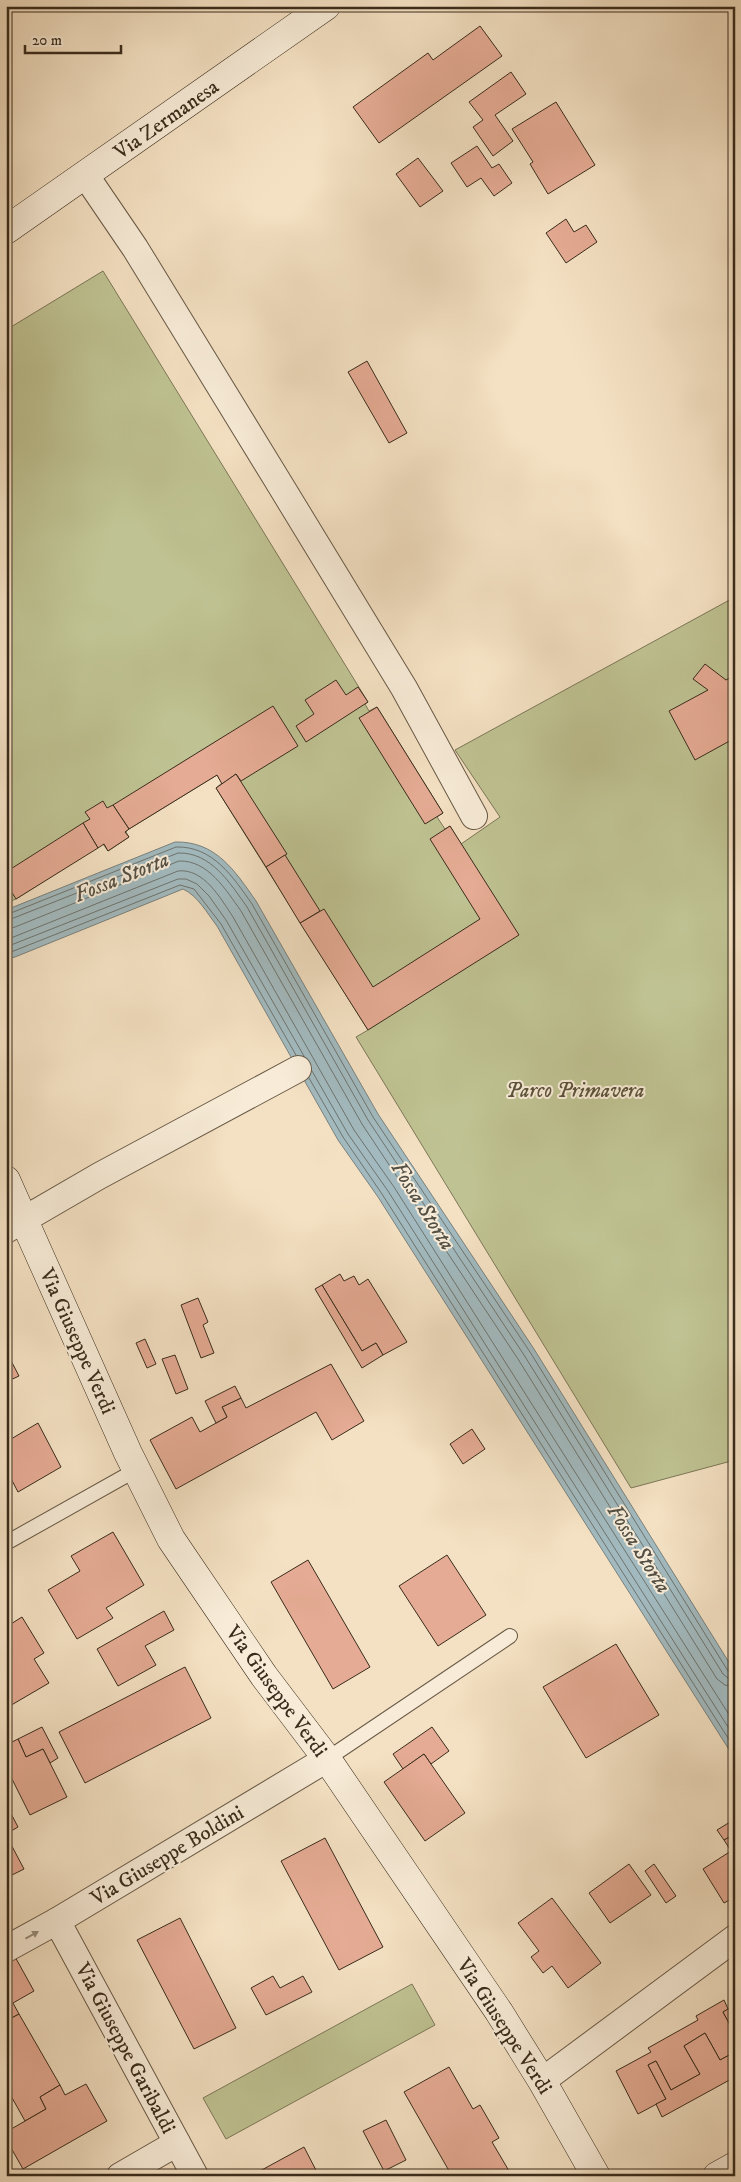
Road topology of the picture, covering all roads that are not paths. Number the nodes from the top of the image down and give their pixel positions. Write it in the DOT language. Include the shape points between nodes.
graph roads {
  1 [pos="326,6"];
  2 [pos="86,176"];
  3 [pos="6,230"];
  4 [pos="474,816"];
  5 [pos="298,1069"];
  6 [pos="6,1180"];
  7 [pos="15,1224"];
  8 [pos="136,1470"];
  9 [pos="6,1543"];
  10 [pos="510,1636"];
  11 [pos="327,1759"];
  12 [pos="57,1921"];
  13 [pos="735,1938"];
  14 [pos="6,1949"];
  15 [pos="542,2081"];
  16 [pos="178,2143"];
  17 [pos="735,2166"];
  18 [pos="120,2176"];
  19 [pos="195,2176"];
  20 [pos="596,2176"];
  21 [pos="717,2176"];
  1 -- 2 [label="street, Via Zermanesa"];
  2 -- 3 [label="street, Via Zermanesa"];
  2 -- 4 [label="street" via="135,248 404,688"];
  5 -- 7 [label="street"];
  6 -- 7 [label="street, Via Giuseppe Verdi"];
  7 -- 8 [label="street, Via Giuseppe Verdi"];
  8 -- 9 [label="lane"];
  8 -- 11 [label="street, Via Giuseppe Verdi" via="171,1540 264,1676"];
  10 -- 11 [label="lane"];
  11 -- 12 [label="street, Via Giuseppe Boldini"];
  11 -- 15 [label="street, Via Giuseppe Verdi" via="499,2012"];
  14 -- 12 [label="street, Via Giuseppe Boldini, one-way"];
  12 -- 16 [label="street, Via Giuseppe Garibaldi"];
  13 -- 15 [label="street"];
  15 -- 20 [label="street, Via Giuseppe Verdi"];
  16 -- 18 [label="street"];
  16 -- 19 [label="street, Via Giuseppe Garibaldi"];
  17 -- 21 [label="street"];
}
